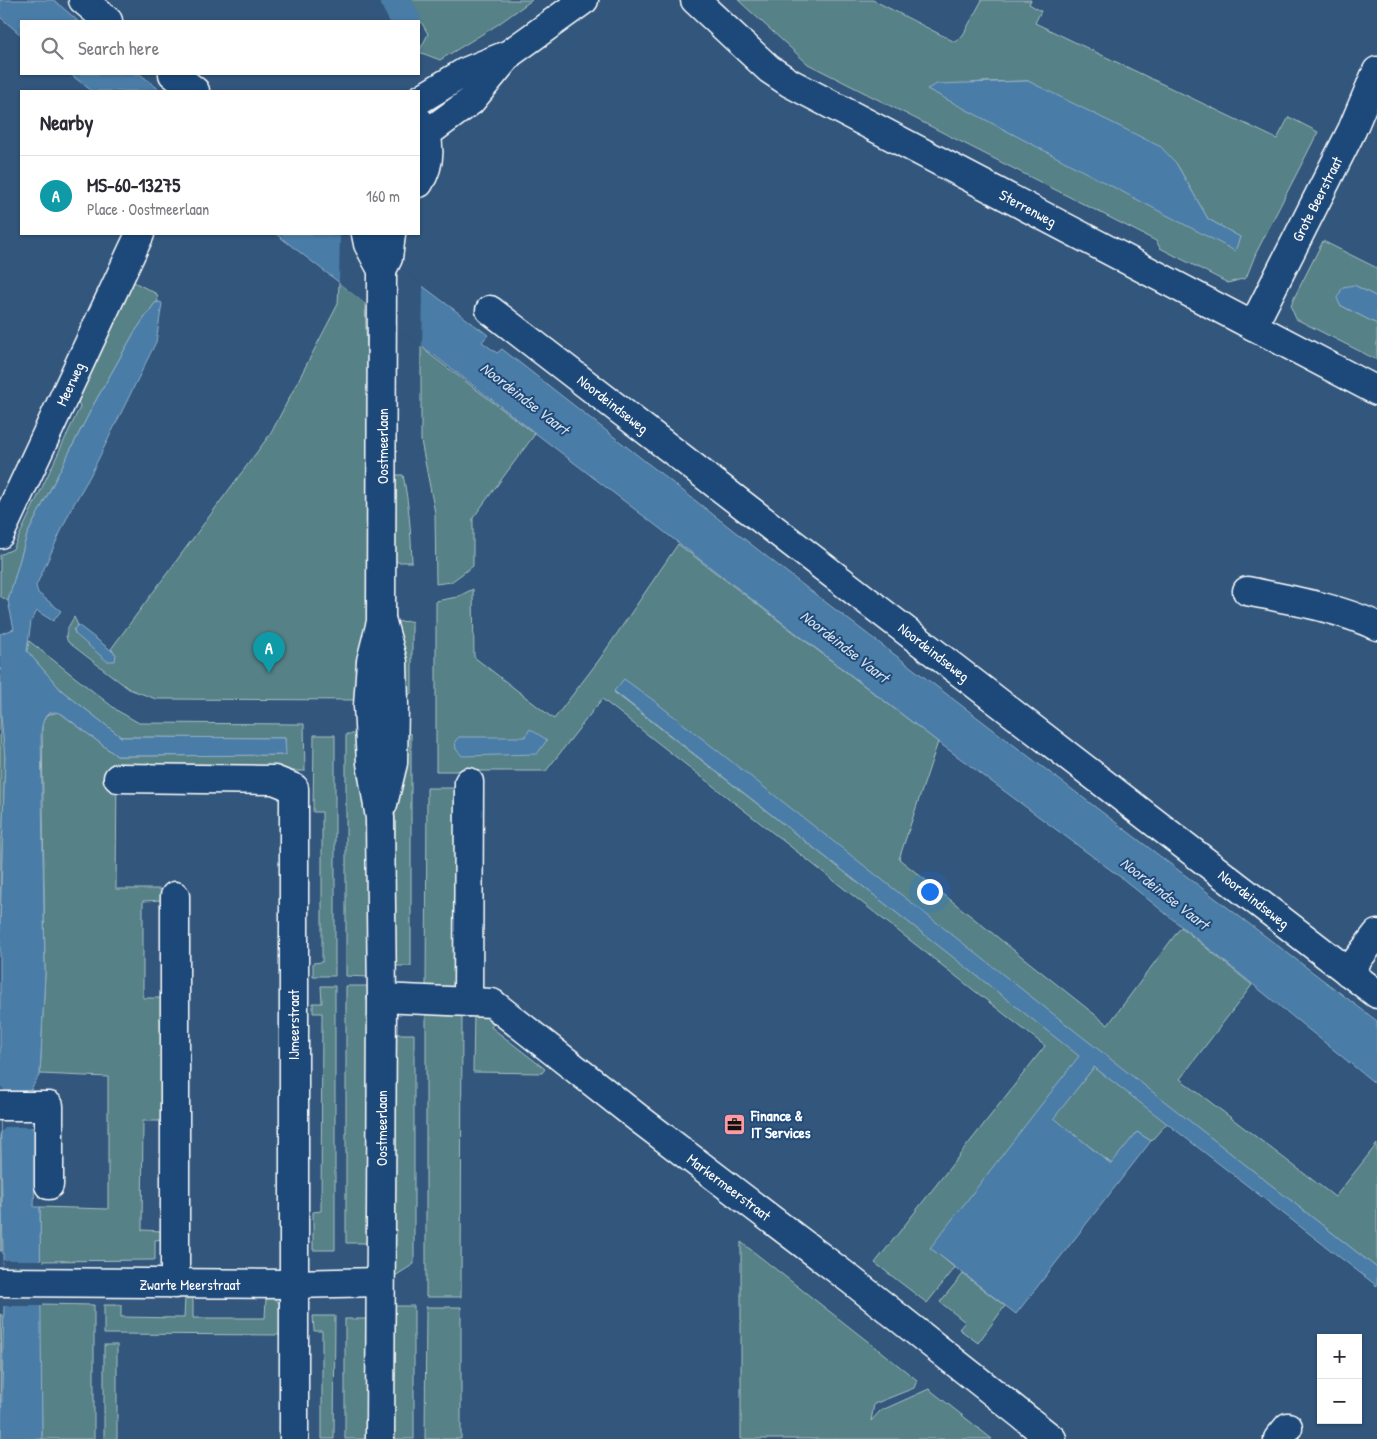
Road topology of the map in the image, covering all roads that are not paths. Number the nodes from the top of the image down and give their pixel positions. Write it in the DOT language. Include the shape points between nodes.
graph roads {
  1 [pos="83,0"];
  2 [pos="695,0"];
  3 [pos="571,4"];
  4 [pos="107,20"];
  5 [pos="509,54"];
  6 [pos="1377,71"];
  7 [pos="174,75"];
  8 [pos="194,90"];
  9 [pos="420,99"];
  10 [pos="422,127"];
  11 [pos="420,182"];
  12 [pos="140,235"];
  13 [pos="379,248"];
  14 [pos="490,310"];
  15 [pos="1253,326"];
  16 [pos="1377,391"];
  17 [pos="0,534"];
  18 [pos="1247,591"];
  19 [pos="1377,626"];
  20 [pos="118,778"];
  21 [pos="469,782"];
  22 [pos="175,896"];
  23 [pos="1377,934"];
  24 [pos="1348,972"];
  25 [pos="1377,994"];
  26 [pos="382,998"];
  27 [pos="468,1002"];
  28 [pos="0,1106"];
  29 [pos="49,1185"];
  30 [pos="1,1282"];
  31 [pos="380,1282"];
  32 [pos="175,1284"];
  33 [pos="294,1284"];
  34 [pos="294,1439"];
  35 [pos="380,1439"];
  36 [pos="1052,1439"];
  1 -- 4 [label="street"];
  2 -- 15 [label="street, Sterrenweg" via="769,69 790,83"];
  3 -- 5 [label="street"];
  5 -- 9 [label="street" via="465,72"];
  5 -- 10 [label="street" via="471,100"];
  6 -- 15 [label="street, Grote Beerstraat" via="1352,130"];
  7 -- 8 [label="street"];
  10 -- 11 [label="street" via="429,155"];
  12 -- 17 [label="street, Meerweg"];
  13 -- 26 [label="street, Oostmeerlaan" via="382,316 381,622 371,661 368,706 371,763 380,818"];
  14 -- 24 [label="street, Noordeindseweg"];
  15 -- 16 [label="street, Sterrenweg"];
  18 -- 19 [label="street" via="1353,615"];
  20 -- 33 [label="street, IJmeerstraat" via="274,780 294,788"];
  21 -- 27 [label="street"];
  22 -- 32 [label="street"];
  23 -- 24 [label="street"];
  24 -- 25 [label="street, Noordeindseweg"];
  26 -- 27 [label="street, Markermeerstraat"];
  26 -- 31 [label="street, Oostmeerlaan"];
  27 -- 36 [label="street, Markermeerstraat" via="492,1003"];
  28 -- 29 [label="street" via="49,1106"];
  30 -- 32 [label="street, Zwarte Meerstraat"];
  31 -- 33 [label="street, Zwarte Meerstraat"];
  31 -- 35 [label="street, Oostmeerlaan"];
  32 -- 33 [label="street, Zwarte Meerstraat"];
  33 -- 34 [label="street, IJmeerstraat"];
}
